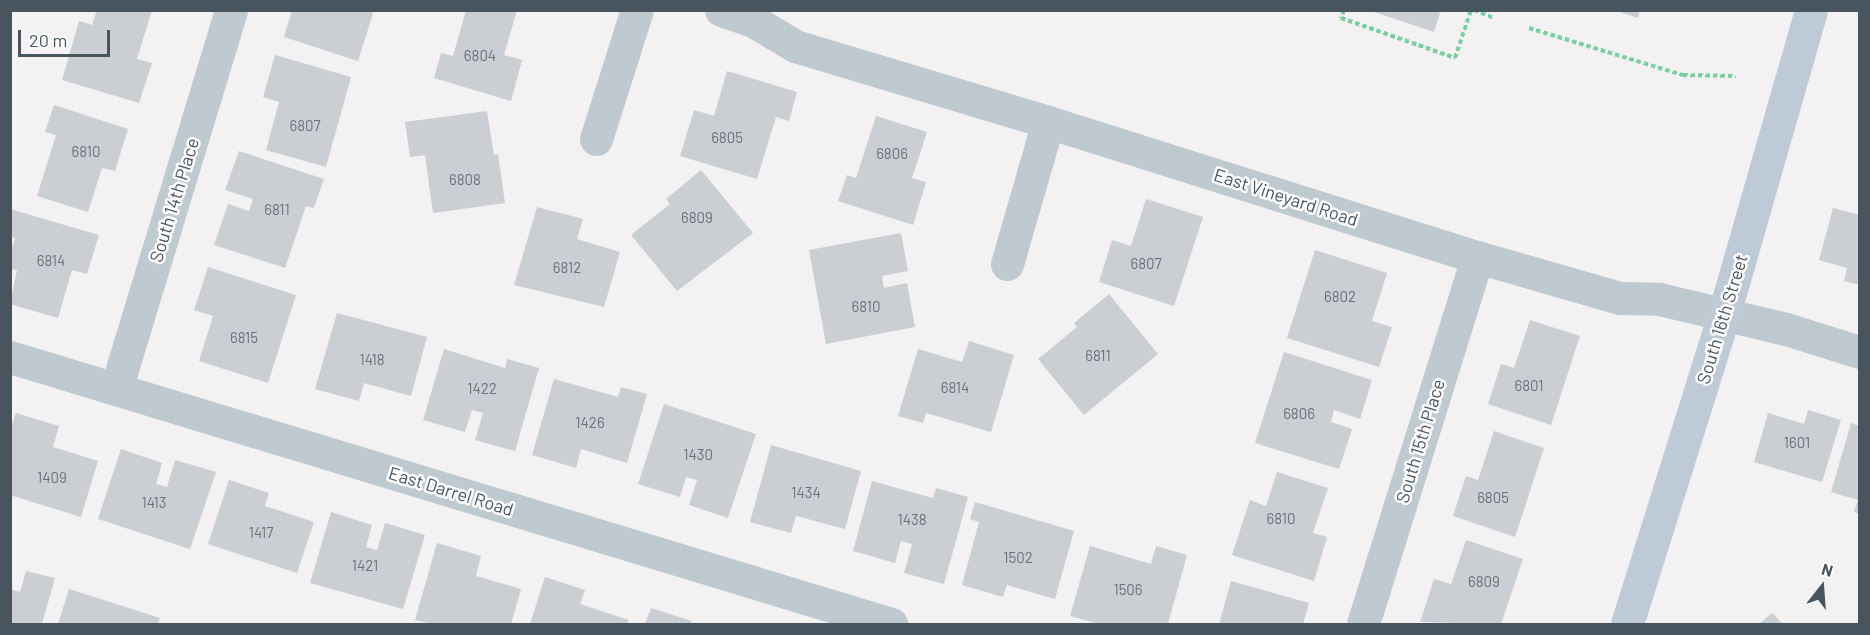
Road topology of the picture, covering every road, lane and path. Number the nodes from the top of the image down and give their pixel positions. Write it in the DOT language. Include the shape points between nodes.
graph roads {
  1 [pos="231,10"];
  2 [pos="637,10"];
  3 [pos="721,10"];
  4 [pos="1344,10"];
  5 [pos="1473,10"];
  6 [pos="1811,10"];
  7 [pos="1494,18"];
  8 [pos="1529,28"];
  9 [pos="1736,76"];
  10 [pos="1048,122"];
  11 [pos="596,139"];
  12 [pos="1478,258"];
  13 [pos="1006,264"];
  14 [pos="1724,314"];
  15 [pos="1860,352"];
  16 [pos="10,357"];
  17 [pos="116,389"];
  18 [pos="891,624"];
  19 [pos="1363,624"];
  20 [pos="1627,624"];
  1 -- 17 [label="street, South 14th Place"];
  2 -- 11 [label="street"];
  3 -- 10 [label="street, East Vineyard Road" via="755,22 795,46"];
  4 -- 5 [label="path" via="1341,18 1455,58"];
  5 -- 7 [label="path"];
  6 -- 14 [label="main road, South 16th Street"];
  8 -- 9 [label="path" via="1683,75"];
  10 -- 12 [label="street, East Vineyard Road"];
  10 -- 13 [label="street"];
  12 -- 14 [label="street, East Vineyard Road" via="1620,298 1659,299"];
  12 -- 19 [label="street, South 15th Place"];
  14 -- 15 [label="street, East Vineyard Road"];
  14 -- 20 [label="main road, South 16th Street"];
  16 -- 17 [label="street, East Darrel Road"];
  17 -- 18 [label="street, East Darrel Road"];
}
